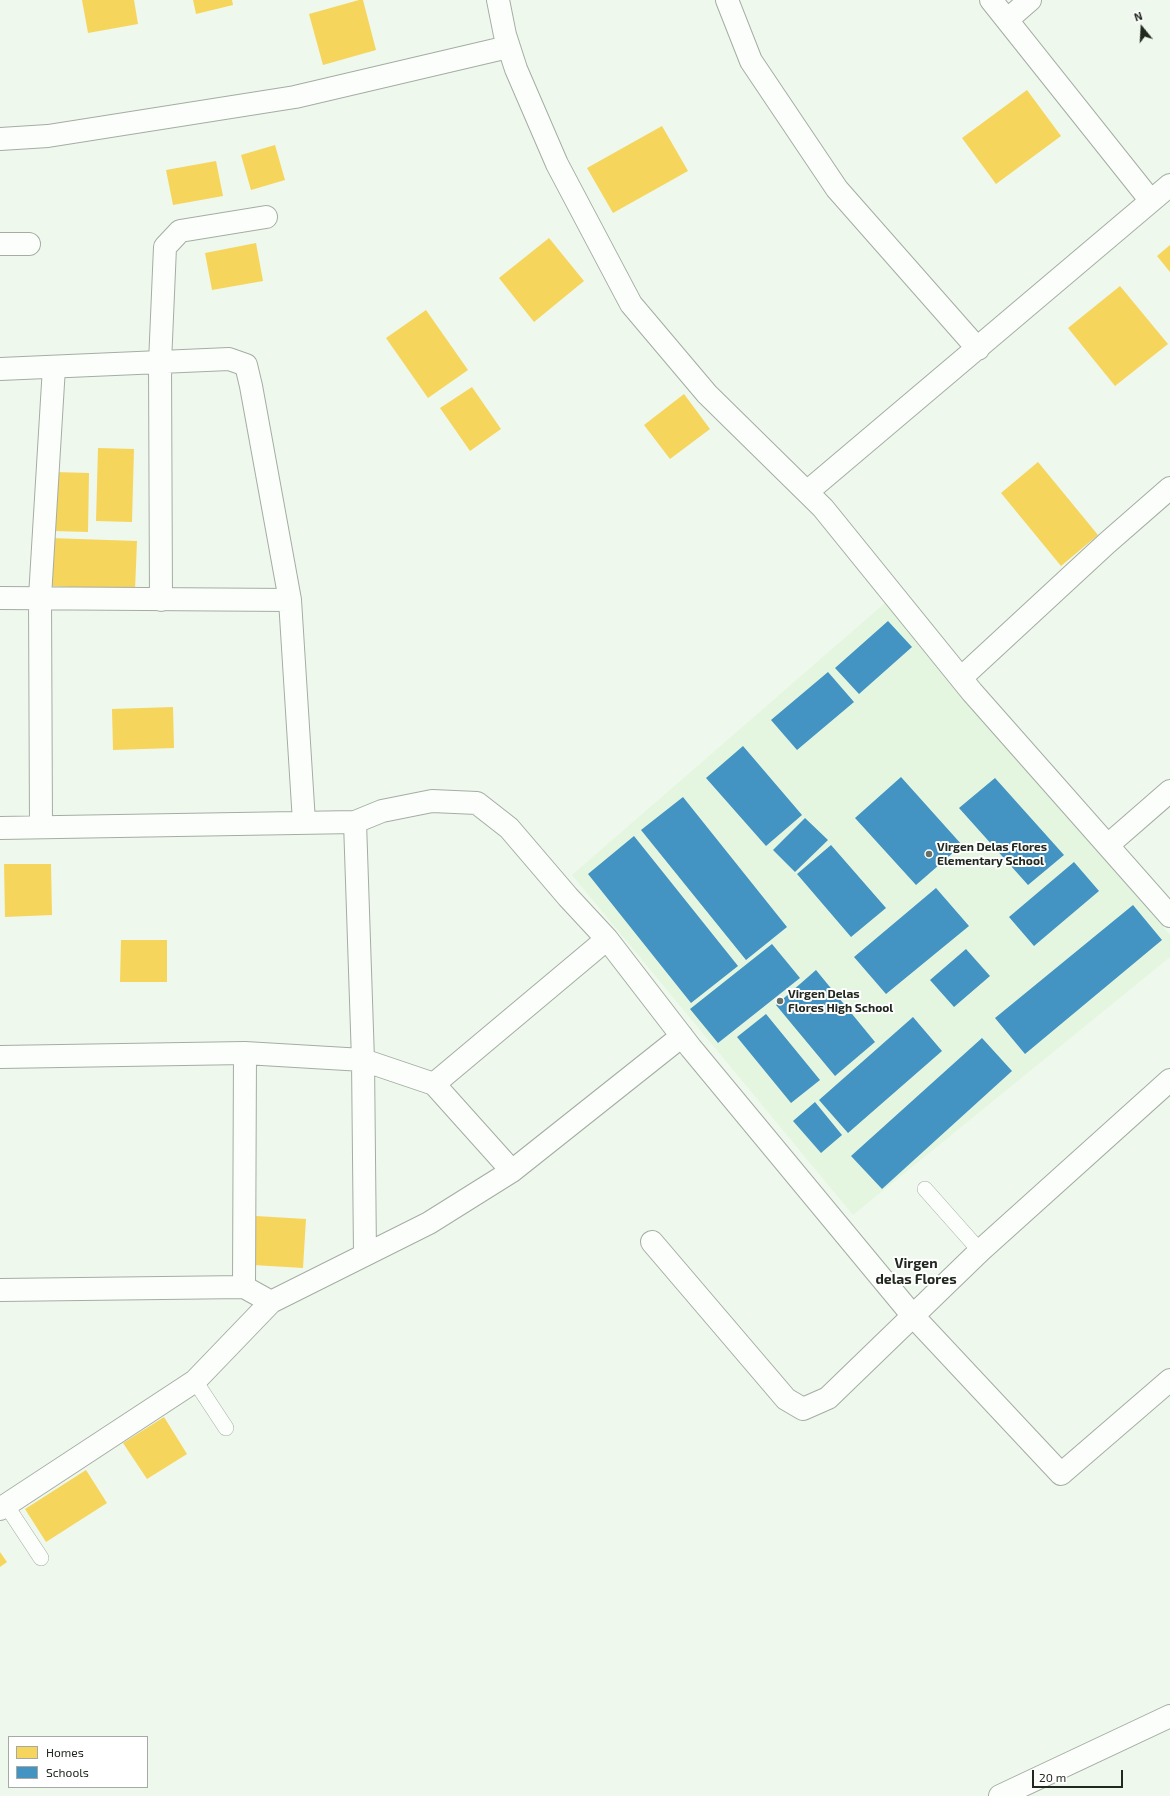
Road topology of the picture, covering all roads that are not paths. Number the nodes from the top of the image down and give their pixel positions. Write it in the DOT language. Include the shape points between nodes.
graph roads {
  1 [pos="498,0"];
  2 [pos="727,0"];
  3 [pos="991,0"];
  4 [pos="1030,0"];
  5 [pos="1007,20"];
  6 [pos="508,46"];
  7 [pos="0,139"];
  8 [pos="1170,185"];
  9 [pos="1151,201"];
  10 [pos="266,217"];
  11 [pos="0,244"];
  12 [pos="29,244"];
  13 [pos="978,349"];
  14 [pos="160,363"];
  15 [pos="54,367"];
  16 [pos="0,369"];
  17 [pos="1170,488"];
  18 [pos="807,492"];
  19 [pos="40,597"];
  20 [pos="0,598"];
  21 [pos="161,600"];
  22 [pos="290,600"];
  23 [pos="961,678"];
  24 [pos="1170,791"];
  25 [pos="304,822"];
  26 [pos="355,822"];
  27 [pos="41,827"];
  28 [pos="0,828"];
  29 [pos="1108,845"];
  30 [pos="1170,916"];
  31 [pos="607,939"];
  32 [pos="682,1036"];
  33 [pos="245,1053"];
  34 [pos="0,1057"];
  35 [pos="363,1060"];
  36 [pos="1170,1080"];
  37 [pos="434,1084"];
  38 [pos="512,1171"];
  39 [pos="925,1189"];
  40 [pos="652,1242"];
  41 [pos="980,1251"];
  42 [pos="365,1254"];
  43 [pos="244,1287"];
  44 [pos="0,1290"];
  45 [pos="271,1302"];
  46 [pos="913,1316"];
  47 [pos="1170,1380"];
  48 [pos="195,1381"];
  49 [pos="226,1428"];
  50 [pos="3,1507"];
  51 [pos="41,1558"];
  52 [pos="1170,1716"];
  53 [pos="1000,1796"];
  1 -- 6 [label="street"];
  2 -- 13 [label="street" via="751,61 837,189"];
  3 -- 5 [label="street"];
  4 -- 5 [label="street"];
  5 -- 9 [label="street"];
  6 -- 7 [label="street" via="295,97 48,136"];
  6 -- 18 [label="street" via="557,164 631,304 707,394"];
  8 -- 9 [label="street"];
  9 -- 13 [label="street"];
  10 -- 14 [label="street" via="180,231 165,247"];
  11 -- 12 [label="street"];
  13 -- 18 [label="street"];
  14 -- 15 [label="street"];
  14 -- 21 [label="street"];
  14 -- 22 [label="street" via="229,359 246,365"];
  15 -- 16 [label="street"];
  15 -- 19 [label="street"];
  17 -- 23 [label="street" via="1106,543"];
  18 -- 23 [label="street" via="823,508"];
  19 -- 20 [label="street"];
  19 -- 21 [label="street"];
  19 -- 27 [label="street"];
  21 -- 22 [label="street"];
  22 -- 25 [label="street"];
  23 -- 29 [label="street"];
  24 -- 29 [label="street"];
  25 -- 26 [label="street"];
  25 -- 27 [label="street"];
  26 -- 31 [label="street" via="382,811 432,801 477,803 510,828"];
  26 -- 35 [label="street"];
  27 -- 28 [label="street"];
  29 -- 30 [label="street"];
  31 -- 32 [label="street"];
  31 -- 37 [label="street"];
  32 -- 38 [label="street"];
  32 -- 46 [label="street"];
  33 -- 34 [label="street"];
  33 -- 35 [label="street"];
  33 -- 43 [label="street"];
  35 -- 37 [label="street"];
  35 -- 42 [label="street"];
  36 -- 41 [label="street"];
  37 -- 38 [label="street"];
  38 -- 42 [label="street" via="429,1223"];
  39 -- 41 [label="lane"];
  40 -- 46 [label="street" via="786,1399 803,1409 828,1398"];
  41 -- 46 [label="street"];
  42 -- 45 [label="street"];
  43 -- 44 [label="street"];
  43 -- 45 [label="street"];
  45 -- 48 [label="street"];
  46 -- 47 [label="street" via="1062,1474"];
  48 -- 49 [label="lane"];
  48 -- 50 [label="street"];
  50 -- 51 [label="lane"];
  52 -- 53 [label="street"];
}
